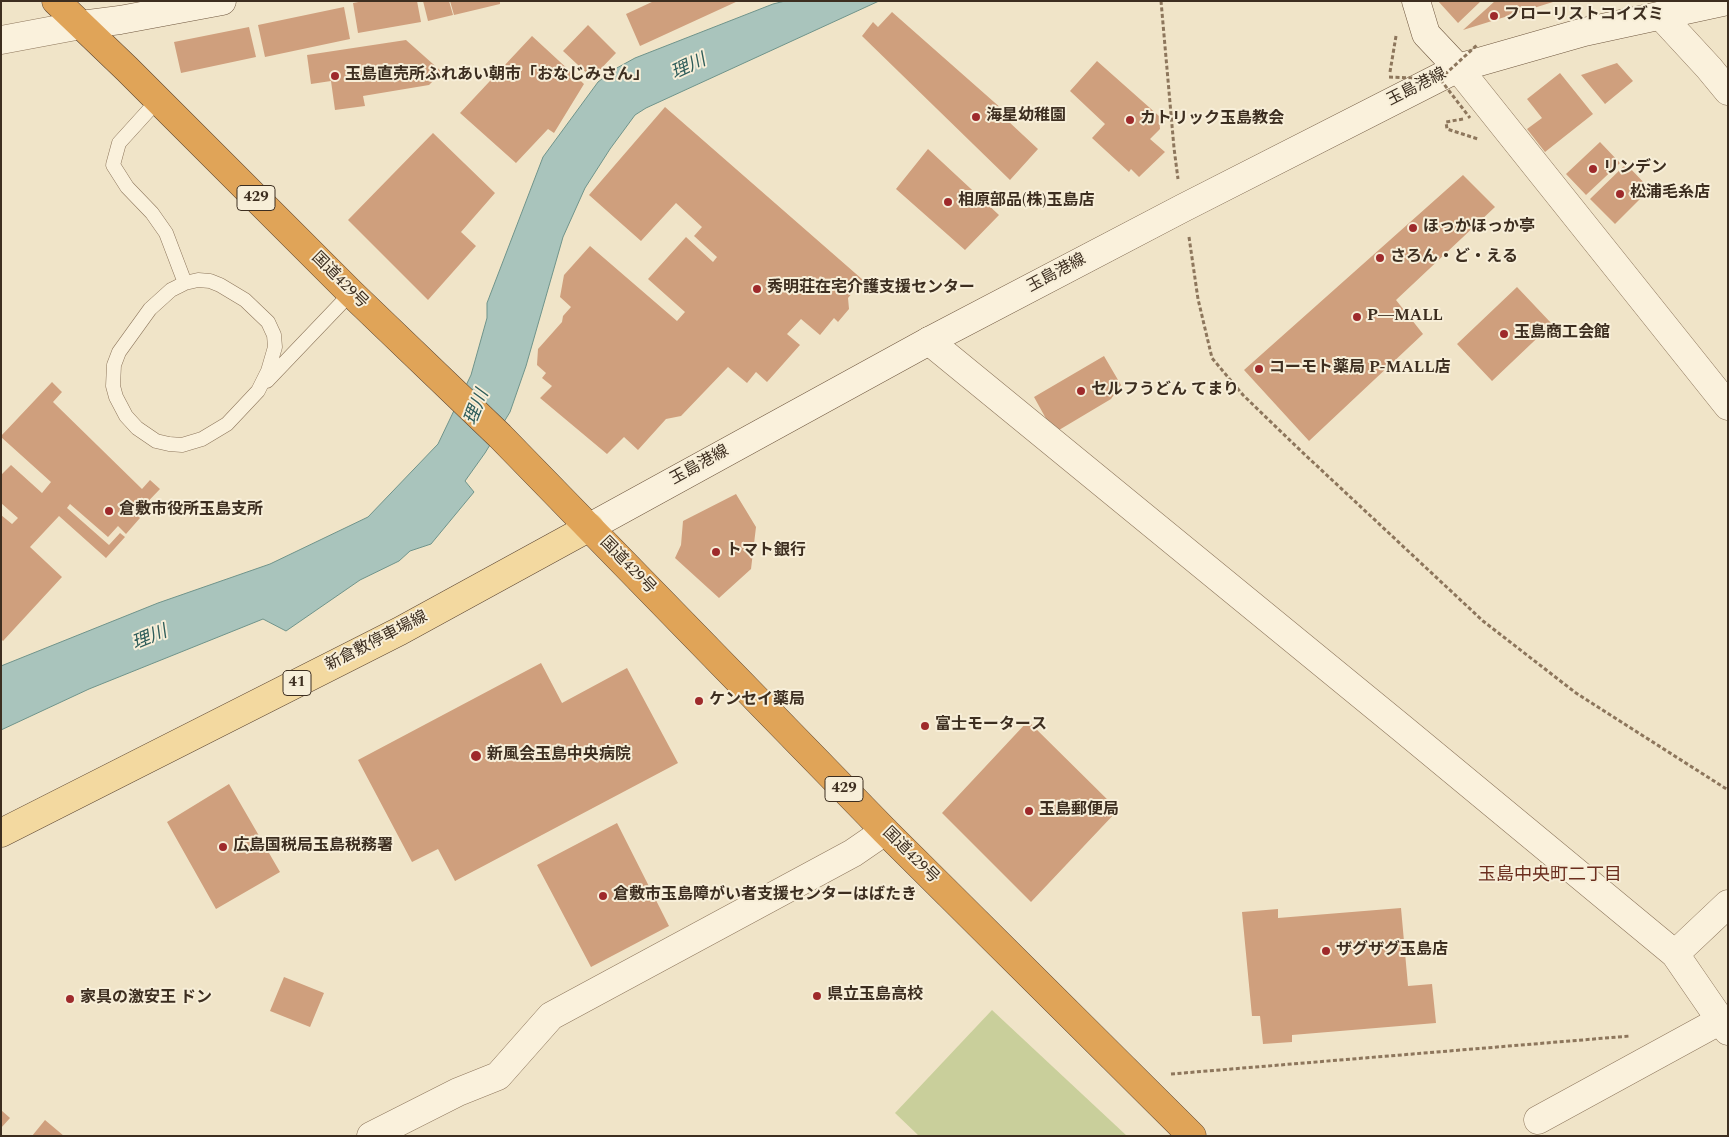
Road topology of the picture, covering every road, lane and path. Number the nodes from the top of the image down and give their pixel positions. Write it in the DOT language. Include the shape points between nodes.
graph roads {
  1 [pos="56,1"];
  2 [pos="222,1"];
  3 [pos="1161,1"];
  4 [pos="1416,1"];
  5 [pos="1728,1"];
  6 [pos="1661,16"];
  7 [pos="81,25"];
  8 [pos="1397,34"];
  9 [pos="1,40"];
  10 [pos="1477,45"];
  11 [pos="1449,73"];
  12 [pos="1728,91"];
  13 [pos="158,100"];
  14 [pos="1480,139"];
  15 [pos="1182,208"];
  16 [pos="185,282"];
  17 [pos="351,293"];
  18 [pos="929,342"];
  19 [pos="258,391"];
  20 [pos="1728,406"];
  21 [pos="590,527"];
  22 [pos="1728,790"];
  23 [pos="885,831"];
  24 [pos="1,834"];
  25 [pos="1728,904"];
  26 [pos="1675,954"];
  27 [pos="1724,1026"];
  28 [pos="1631,1036"];
  29 [pos="1133,1078"];
  30 [pos="1538,1120"];
  31 [pos="371,1136"];
  32 [pos="1192,1136"];
  1 -- 7 [label="highway, 国道429号 / 429"];
  2 -- 7 [label="street"];
  3 -- 15 [label="path"];
  4 -- 11 [label="street, 玉島港線" via="1426,34"];
  5 -- 6 [label="street"];
  6 -- 11 [label="street" via="1584,32"];
  6 -- 12 [label="street"];
  7 -- 9 [label="street"];
  7 -- 13 [label="highway, 国道429号 / 429"];
  8 -- 11 [label="path, bridge" via="1389,77"];
  10 -- 11 [label="path, bridge"];
  11 -- 14 [label="path, bridge" via="1470,118 1446,122 1447,129"];
  11 -- 15 [label="street, 玉島港線"];
  11 -- 20 [label="street"];
  13 -- 16 [label="lane" via="119,143 113,164 127,187 166,233"];
  13 -- 17 [label="highway, 国道429号 / 429"];
  15 -- 18 [label="street, 玉島港線"];
  15 -- 22 [label="path" via="1212,358 1243,395 1483,621 1576,693"];
  16 -- 19 [label="lane" via="210,281 220,285 245,300 268,322 276,347"];
  16 -- 19 [label="lane" via="150,309 119,352 113,370 113,386 126,416 156,441 182,445 202,439 227,424"];
  17 -- 19 [label="lane"];
  17 -- 21 [label="highway, 国道429号 / 429"];
  18 -- 21 [label="street, 玉島港線"];
  18 -- 26 [label="street" via="1404,728"];
  21 -- 23 [label="highway, 国道429号 / 429"];
  21 -- 24 [label="main road, 新倉敷停車場線 / 41" via="400,631"];
  23 -- 29 [label="highway, 国道429号 / 429"];
  23 -- 31 [label="street" via="853,853 551,1016 498,1076 458,1092"];
  25 -- 26 [label="street"];
  26 -- 27 [label="street"];
  27 -- 30 [label="street"];
  28 -- 29 [label="path"];
  29 -- 32 [label="highway, 国道429号 / 429"];
}
